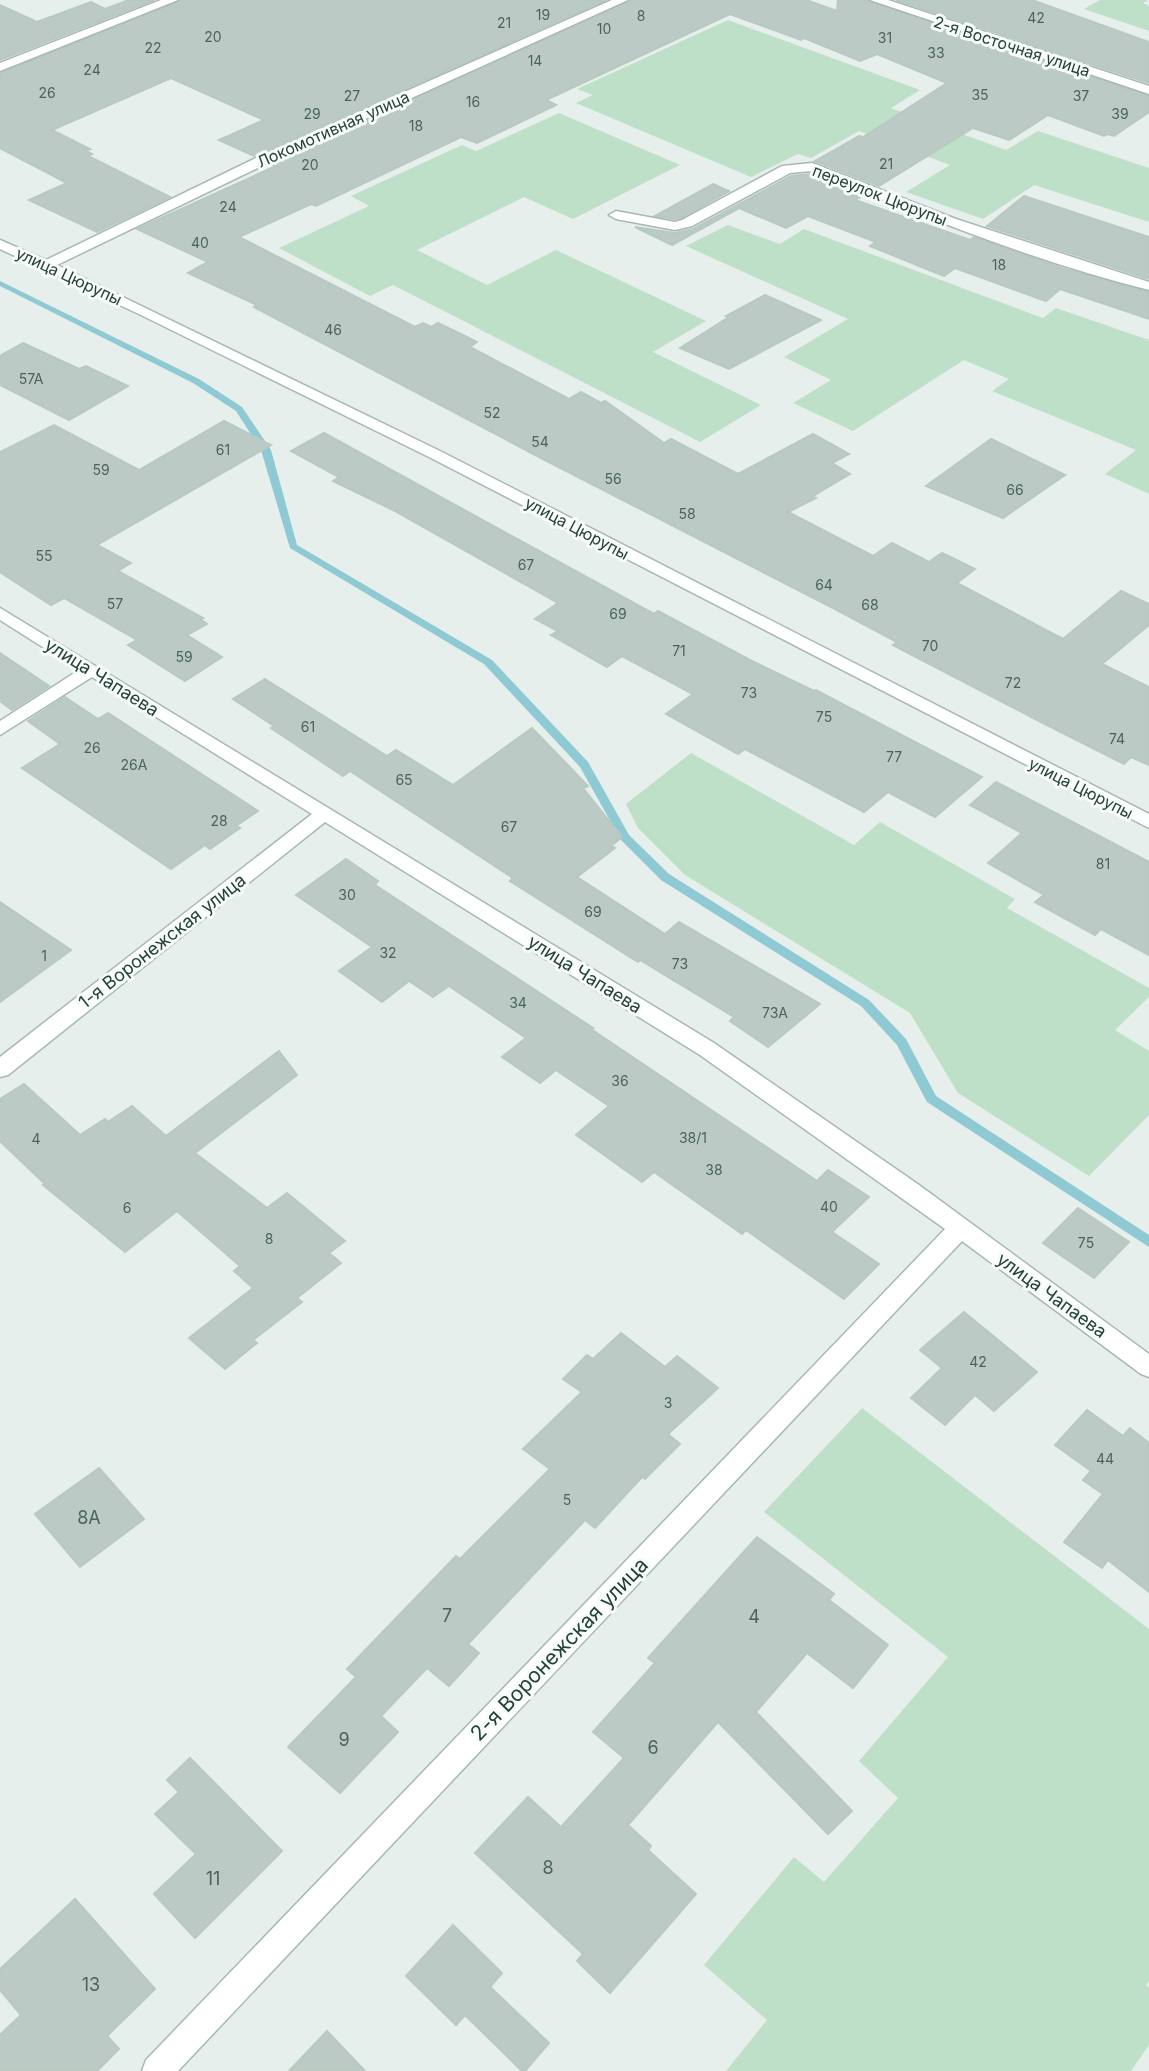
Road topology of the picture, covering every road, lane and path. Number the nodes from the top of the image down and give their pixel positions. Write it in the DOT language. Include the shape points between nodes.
graph roads {
  1 [pos="172,0"];
  2 [pos="622,0"];
  3 [pos="876,0"];
  4 [pos="0,67"];
  5 [pos="1149,72"];
  6 [pos="1129,84"];
  7 [pos="1149,90"];
  8 [pos="616,215"];
  9 [pos="0,244"];
  10 [pos="47,265"];
  11 [pos="1149,285"];
  12 [pos="0,613"];
  13 [pos="91,670"];
  14 [pos="0,729"];
  15 [pos="325,813"];
  16 [pos="1149,822"];
  17 [pos="0,1069"];
  18 [pos="960,1228"];
  19 [pos="1149,1367"];
  20 [pos="157,2071"];
  1 -- 4 [label="street"];
  2 -- 10 [label="street, Локомотивная улица" via="265,159"];
  3 -- 6 [label="street, 2-я Восточная улица"];
  5 -- 6 [label="street"];
  6 -- 7 [label="street, 2-я Восточная улица"];
  8 -- 11 [label="street, переулок Цюрупы" via="675,226 787,169 812,167 964,226 1093,271"];
  9 -- 10 [label="street, улица Цюрупы"];
  10 -- 16 [label="street, улица Цюрупы" via="416,443"];
  12 -- 13 [label="street, улица Чапаева"];
  13 -- 14 [label="street"];
  13 -- 15 [label="street, улица Чапаева"];
  15 -- 17 [label="street, 1-я Воронежская улица"];
  15 -- 18 [label="street, улица Чапаева" via="707,1049"];
  18 -- 19 [label="street, улица Чапаева"];
  18 -- 20 [label="street, 2-я Воронежская улица"];
}
